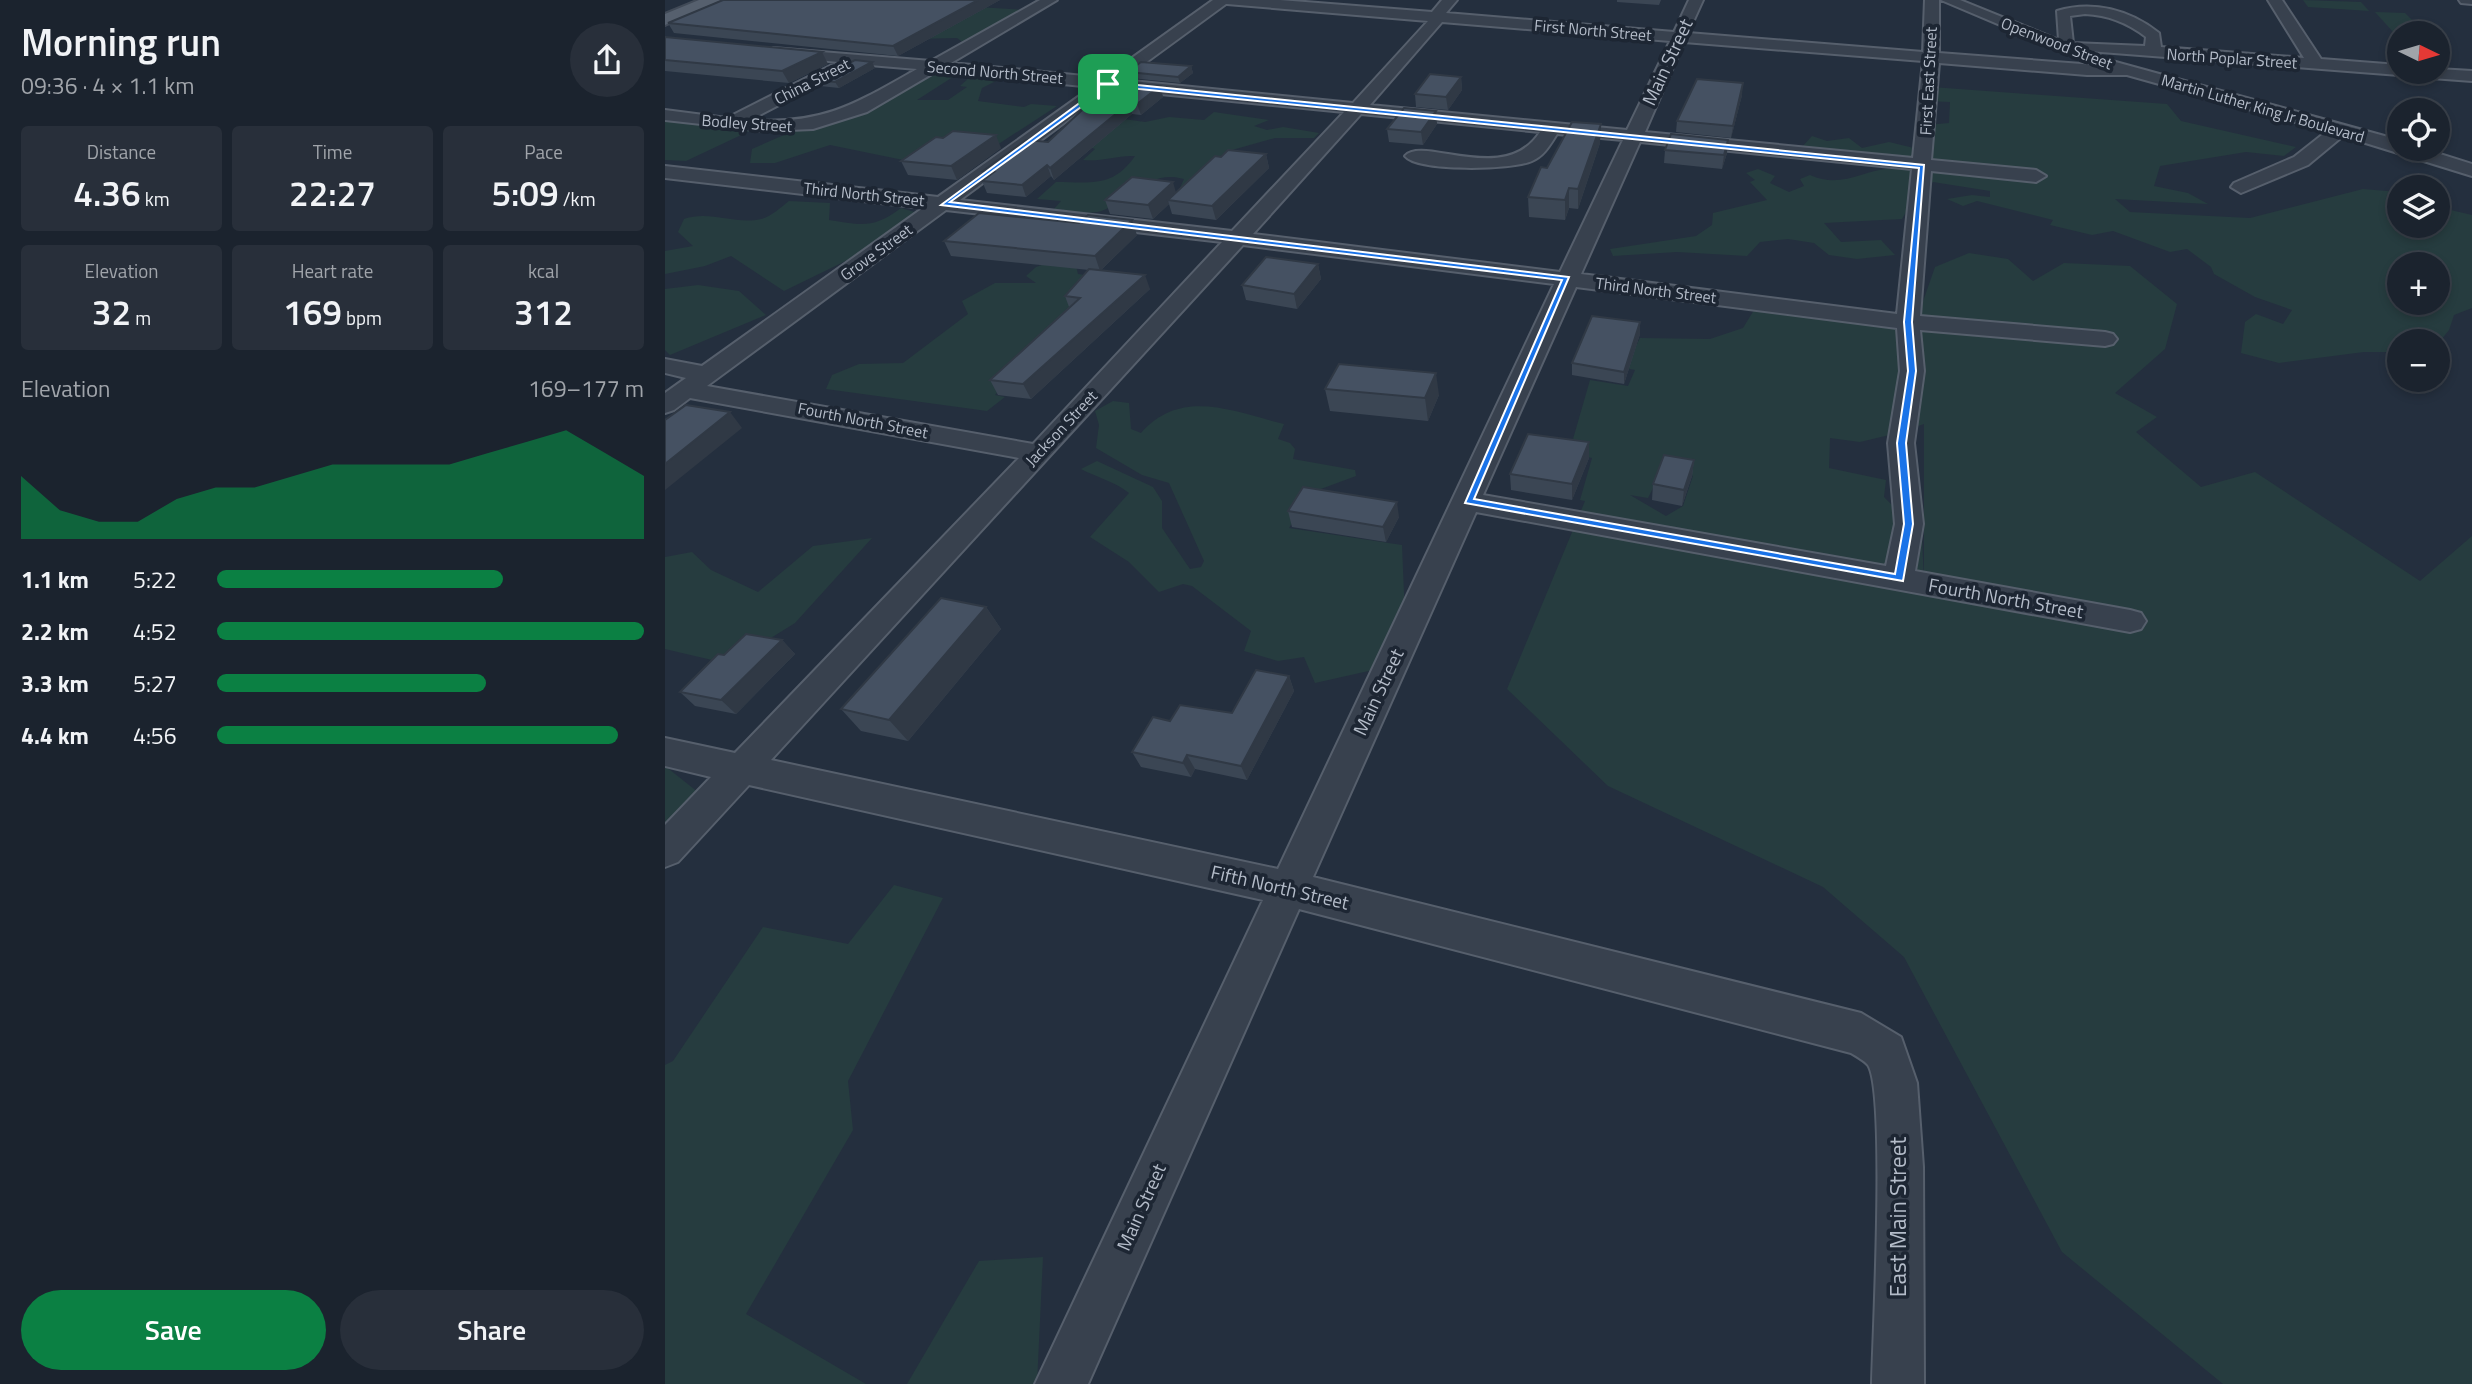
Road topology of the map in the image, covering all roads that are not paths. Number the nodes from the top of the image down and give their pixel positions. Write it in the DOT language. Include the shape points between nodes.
graph roads {
  1 [pos="713,0"];
  2 [pos="1050,0"];
  3 [pos="1225,0"];
  4 [pos="1696,0"];
  5 [pos="1932,0"];
  6 [pos="1948,0"];
  7 [pos="2275,0"];
  8 [pos="2466,0"];
  9 [pos="2472,0"];
  10 [pos="1284,2"];
  11 [pos="1327,4"];
  12 [pos="1444,9"];
  13 [pos="665,20"];
  14 [pos="1680,37"];
  15 [pos="2092,46"];
  16 [pos="2064,48"];
  17 [pos="2153,48"];
  18 [pos="761,49"];
  19 [pos="2251,51"];
  20 [pos="857,58"];
  21 [pos="1931,58"];
  22 [pos="2316,64"];
  23 [pos="935,66"];
  24 [pos="2387,69"];
  25 [pos="2127,70"];
  26 [pos="2450,74"];
  27 [pos="2472,76"];
  28 [pos="1108,84"];
  29 [pos="1357,109"];
  30 [pos="665,115"];
  31 [pos="730,123"];
  32 [pos="1551,129"];
  33 [pos="2339,130"];
  34 [pos="1633,136"];
  35 [pos="2387,143"];
  36 [pos="1414,156"];
  37 [pos="2444,161"];
  38 [pos="1922,167"];
  39 [pos="2472,170"];
  40 [pos="665,172"];
  41 [pos="2036,176"];
  42 [pos="2241,187"];
  43 [pos="943,203"];
  44 [pos="1237,238"];
  45 [pos="1567,279"];
  46 [pos="1908,322"];
  47 [pos="2105,339"];
  48 [pos="665,366"];
  49 [pos="708,375"];
  50 [pos="686,390"];
  51 [pos="665,405"];
  52 [pos="1039,453"];
  53 [pos="1468,501"];
  54 [pos="1899,579"];
  55 [pos="2130,621"];
  56 [pos="665,752"];
  57 [pos="740,769"];
  58 [pos="665,850"];
  59 [pos="1287,887"];
  60 [pos="1886,1052"];
  61 [pos="1061,1384"];
  62 [pos="1898,1384"];
  1 -- 13 [label="main road"];
  2 -- 23 [label="street, Bodley Street"];
  3 -- 10 [label="street, First North Street"];
  3 -- 28 [label="street, Grove Street"];
  4 -- 14 [label="street, Main Street"];
  5 -- 21 [label="street, First East Street"];
  6 -- 16 [label="street, Openwood Street"];
  7 -- 22 [label="street"];
  8 -- 9 [label="street"];
  10 -- 11 [label="street, First North Street"];
  11 -- 12 [label="street, First North Street"];
  12 -- 14 [label="street, First North Street"];
  12 -- 29 [label="street, Jackson Street"];
  14 -- 21 [label="street, First North Street"];
  14 -- 34 [label="street, Main Street"];
  15 -- 16 [label="street, North Poplar Street"];
  15 -- 17 [label="street"];
  15 -- 22 [label="street, North Poplar Street"];
  16 -- 17 [label="street" via="2067,39 2062,15 2073,9 2111,12 2136,24 2154,36"];
  16 -- 25 [label="street, Openwood Street"];
  17 -- 19 [label="street"];
  18 -- 20 [label="street, Second North Street"];
  20 -- 23 [label="street, Second North Street"];
  20 -- 31 [label="street, China Street"];
  21 -- 25 [label="street, First North Street"];
  21 -- 38 [label="street, First East Street"];
  22 -- 24 [label="street, North Poplar Street"];
  23 -- 28 [label="street, Second North Street"];
  23 -- 31 [label="street, Bodley Street" via="828,122 793,127"];
  25 -- 33 [label="street, Martin Luther King Jr Boulevard"];
  26 -- 27 [label="street"];
  28 -- 29 [label="street, Second North Street"];
  28 -- 43 [label="street, Grove Street"];
  29 -- 32 [label="street, Second North Street"];
  29 -- 44 [label="street, Jackson Street"];
  30 -- 31 [label="street, Bodley Street"];
  32 -- 34 [label="street, Second North Street"];
  32 -- 36 [label="street" via="1535,152 1520,158 1477,163"];
  33 -- 35 [label="street, Martin Luther King Jr Boulevard"];
  33 -- 42 [label="street" via="2301,161"];
  34 -- 38 [label="street, Second North Street"];
  34 -- 45 [label="street, Main Street"];
  37 -- 39 [label="street"];
  38 -- 41 [label="street, Second North Street"];
  38 -- 46 [label="street, First East Street"];
  40 -- 43 [label="street, Third North Street"];
  43 -- 44 [label="street, Third North Street"];
  43 -- 49 [label="street, Grove Street"];
  44 -- 45 [label="street, Third North Street"];
  44 -- 52 [label="street, Jackson Street"];
  45 -- 46 [label="street, Third North Street"];
  45 -- 53 [label="street, Main Street"];
  46 -- 47 [label="street, Third North Street"];
  46 -- 54 [label="street, First East Street" via="1912,371 1901,443 1909,524"];
  48 -- 49 [label="street"];
  49 -- 50 [label="street, Grove Street"];
  50 -- 51 [label="street, Grove Street"];
  50 -- 52 [label="street, Fourth North Street"];
  52 -- 57 [label="street, Jackson Street"];
  53 -- 54 [label="street, Fourth North Street"];
  53 -- 59 [label="street, Main Street"];
  54 -- 55 [label="street, Fourth North Street"];
  56 -- 57 [label="street, Fifth North Street"];
  57 -- 58 [label="street, Jackson Street"];
  57 -- 59 [label="street, Fifth North Street"];
  59 -- 60 [label="street, Fifth North Street" via="1861,1034"];
  59 -- 61 [label="street, Main Street"];
  60 -- 62 [label="street, East Main Street" via="1895,1083 1900,1167"];
}
